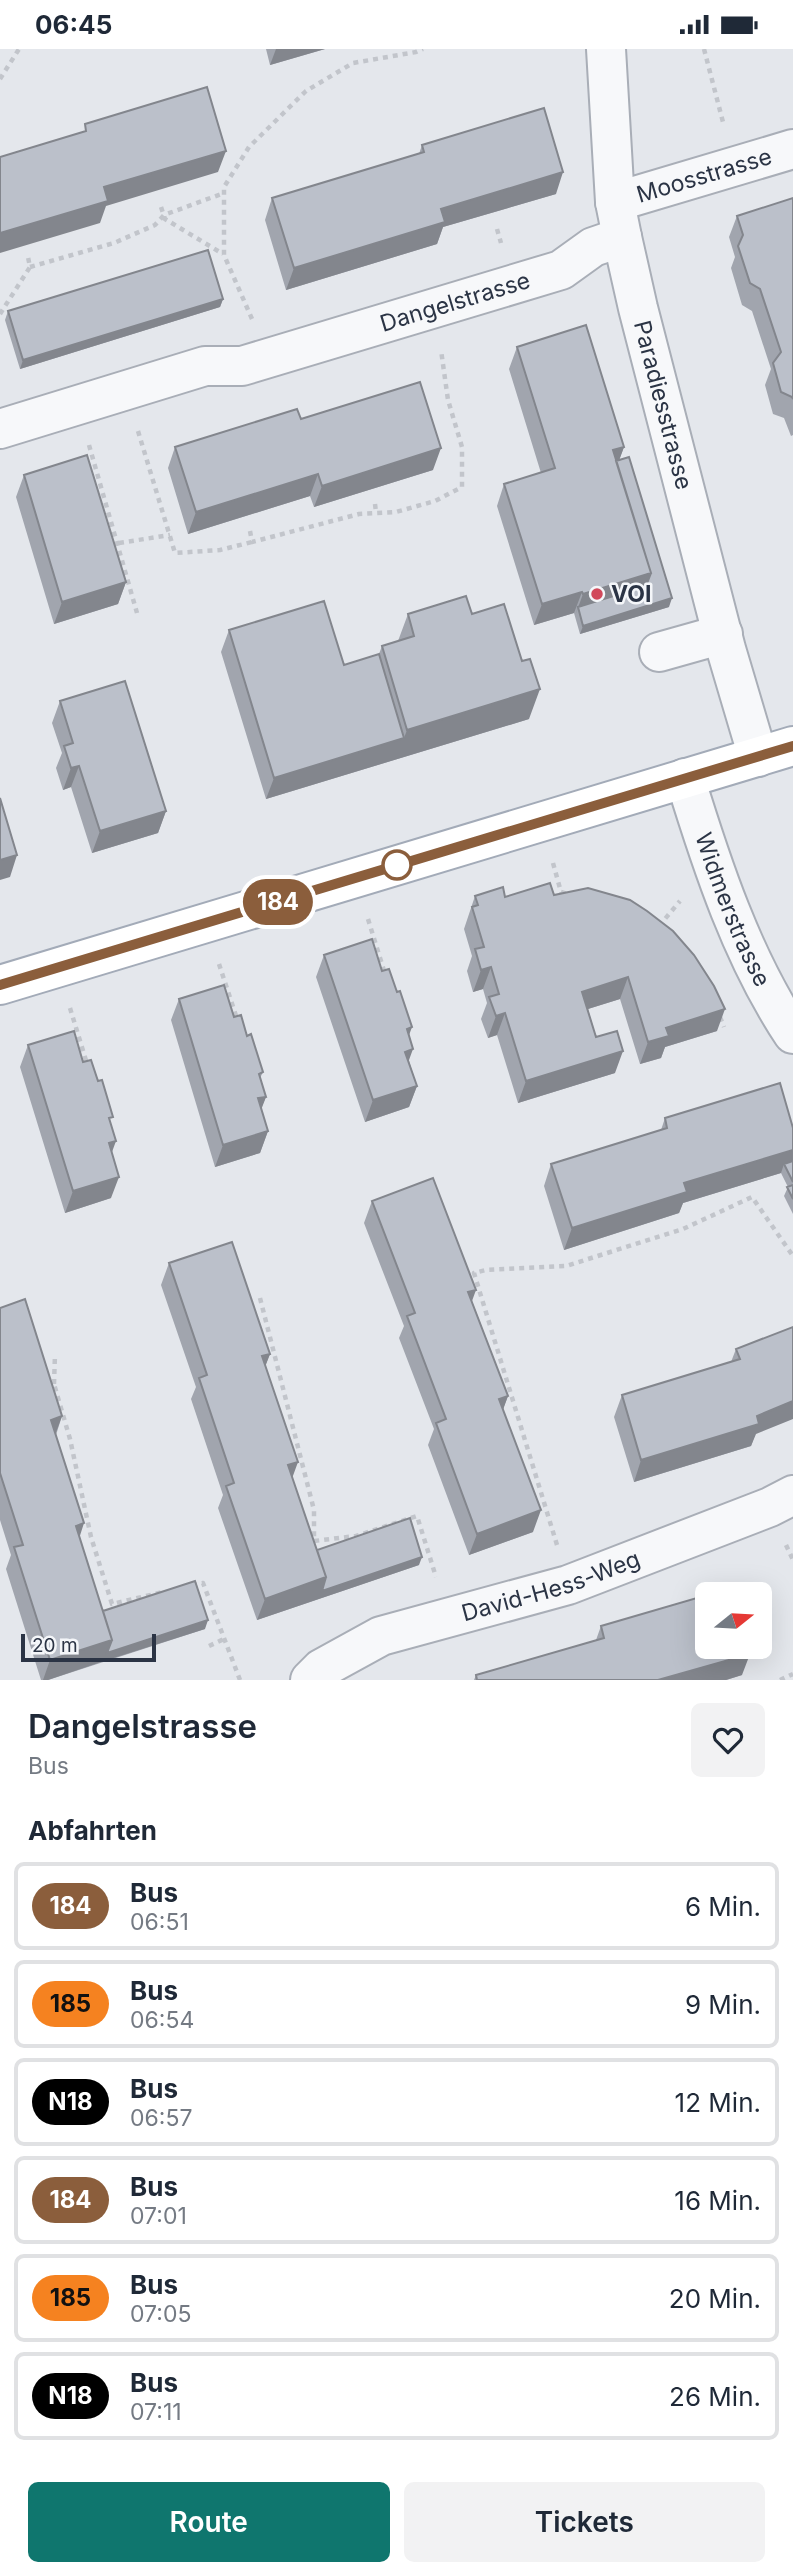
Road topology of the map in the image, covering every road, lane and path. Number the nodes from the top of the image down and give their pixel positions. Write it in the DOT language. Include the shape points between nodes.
graph roads {
  1 [pos="19,49"];
  2 [pos="423,49"];
  3 [pos="606,49"];
  4 [pos="704,49"];
  5 [pos="0,79"];
  6 [pos="712,79"];
  7 [pos="793,149"];
  8 [pos="224,193"];
  9 [pos="162,207"];
  10 [pos="164,215"];
  11 [pos="618,220"];
  12 [pos="224,254"];
  13 [pos="28,257"];
  14 [pos="30,267"];
  15 [pos="0,314"];
  16 [pos="255,327"];
  17 [pos="440,345"];
  18 [pos="136,423"];
  19 [pos="0,429"];
  20 [pos="87,437"];
  21 [pos="375,504"];
  22 [pos="376,512"];
  23 [pos="250,531"];
  24 [pos="170,535"];
  25 [pos="252,542"];
  26 [pos="118,543"];
  27 [pos="137,613"];
  28 [pos="723,634"];
  29 [pos="659,652"];
  30 [pos="776,751"];
  31 [pos="685,778"];
  32 [pos="551,859"];
  33 [pos="686,893"];
  34 [pos="573,895"];
  35 [pos="366,915"];
  36 [pos="656,929"];
  37 [pos="218,959"];
  38 [pos="387,979"];
  39 [pos="0,985"];
  40 [pos="69,1004"];
  41 [pos="715,1007"];
  42 [pos="238,1023"];
  43 [pos="724,1027"];
  44 [pos="793,1034"];
  45 [pos="88,1068"];
  46 [pos="793,1256"];
  47 [pos="260,1299"];
  48 [pos="266,1322"];
  49 [pos="257,1325"];
  50 [pos="55,1353"];
  51 [pos="503,1363"];
  52 [pos="495,1366"];
  53 [pos="54,1384"];
  54 [pos="38,1389"];
  55 [pos="293,1430"];
  56 [pos="285,1433"];
  57 [pos="534,1469"];
  58 [pos="526,1472"];
  59 [pos="81,1491"];
  60 [pos="71,1494"];
  61 [pos="793,1495"];
  62 [pos="314,1541"];
  63 [pos="307,1543"];
  64 [pos="568,1585"];
  65 [pos="190,1586"];
  66 [pos="163,1592"];
  67 [pos="449,1618"];
  68 [pos="224,1639"];
  69 [pos="209,1646"];
  70 [pos="793,1674"];
  71 [pos="240,1680"];
  72 [pos="310,1680"];
  73 [pos="780,1680"];
  1 -- 5 [label="path"];
  2 -- 8 [label="path" via="353,63 306,91 249,147"];
  3 -- 11 [label="street, Paradiesstrasse"];
  4 -- 6 [label="path"];
  7 -- 11 [label="street, Moosstrasse"];
  8 -- 10 [label="path"];
  8 -- 12 [label="path"];
  9 -- 10 [label="path"];
  10 -- 12 [label="path"];
  10 -- 14 [label="path" via="156,225 114,243"];
  11 -- 19 [label="street, Dangelstrasse" via="593,247 561,270 242,366 205,366"];
  11 -- 28 [label="street, Paradiesstrasse"];
  12 -- 16 [label="path"];
  13 -- 14 [label="path"];
  14 -- 15 [label="path"];
  17 -- 22 [label="path" via="448,400 462,447 462,488 396,512"];
  18 -- 24 [label="path"];
  20 -- 26 [label="path"];
  21 -- 22 [label="path"];
  22 -- 25 [label="path"];
  23 -- 25 [label="path"];
  24 -- 25 [label="path" via="175,553"];
  24 -- 26 [label="path"];
  26 -- 27 [label="path"];
  28 -- 29 [label="street"];
  28 -- 30 [label="street, Paradiesstrasse"];
  30 -- 31 [label="main road"];
  31 -- 39 [label="main road"];
  31 -- 44 [label="street, Widmerstrasse" via="740,932"];
  32 -- 34 [label="path" via="561,892"];
  33 -- 36 [label="path"];
  35 -- 38 [label="path"];
  37 -- 42 [label="path"];
  40 -- 45 [label="path"];
  41 -- 43 [label="path"];
  46 -- 51 [label="path" via="752,1197 683,1230 566,1266 474,1273"];
  47 -- 48 [label="path"];
  48 -- 49 [label="path"];
  48 -- 55 [label="path"];
  50 -- 53 [label="path"];
  51 -- 52 [label="path"];
  51 -- 57 [label="path"];
  53 -- 54 [label="path"];
  53 -- 59 [label="path"];
  55 -- 56 [label="path"];
  55 -- 62 [label="path" via="314,1510"];
  57 -- 58 [label="path"];
  57 -- 64 [label="path"];
  59 -- 60 [label="path"];
  59 -- 66 [label="path" via="111,1604"];
  61 -- 64 [label="street, David-Hess-Weg"];
  62 -- 63 [label="path"];
  62 -- 67 [label="path" via="356,1536 417,1516"];
  64 -- 67 [label="street, David-Hess-Weg"];
  65 -- 68 [label="path" via="202,1583"];
  67 -- 72 [label="street, David-Hess-Weg" via="381,1636 321,1669"];
  68 -- 69 [label="path"];
  68 -- 71 [label="path"];
  70 -- 73 [label="path"];
}
